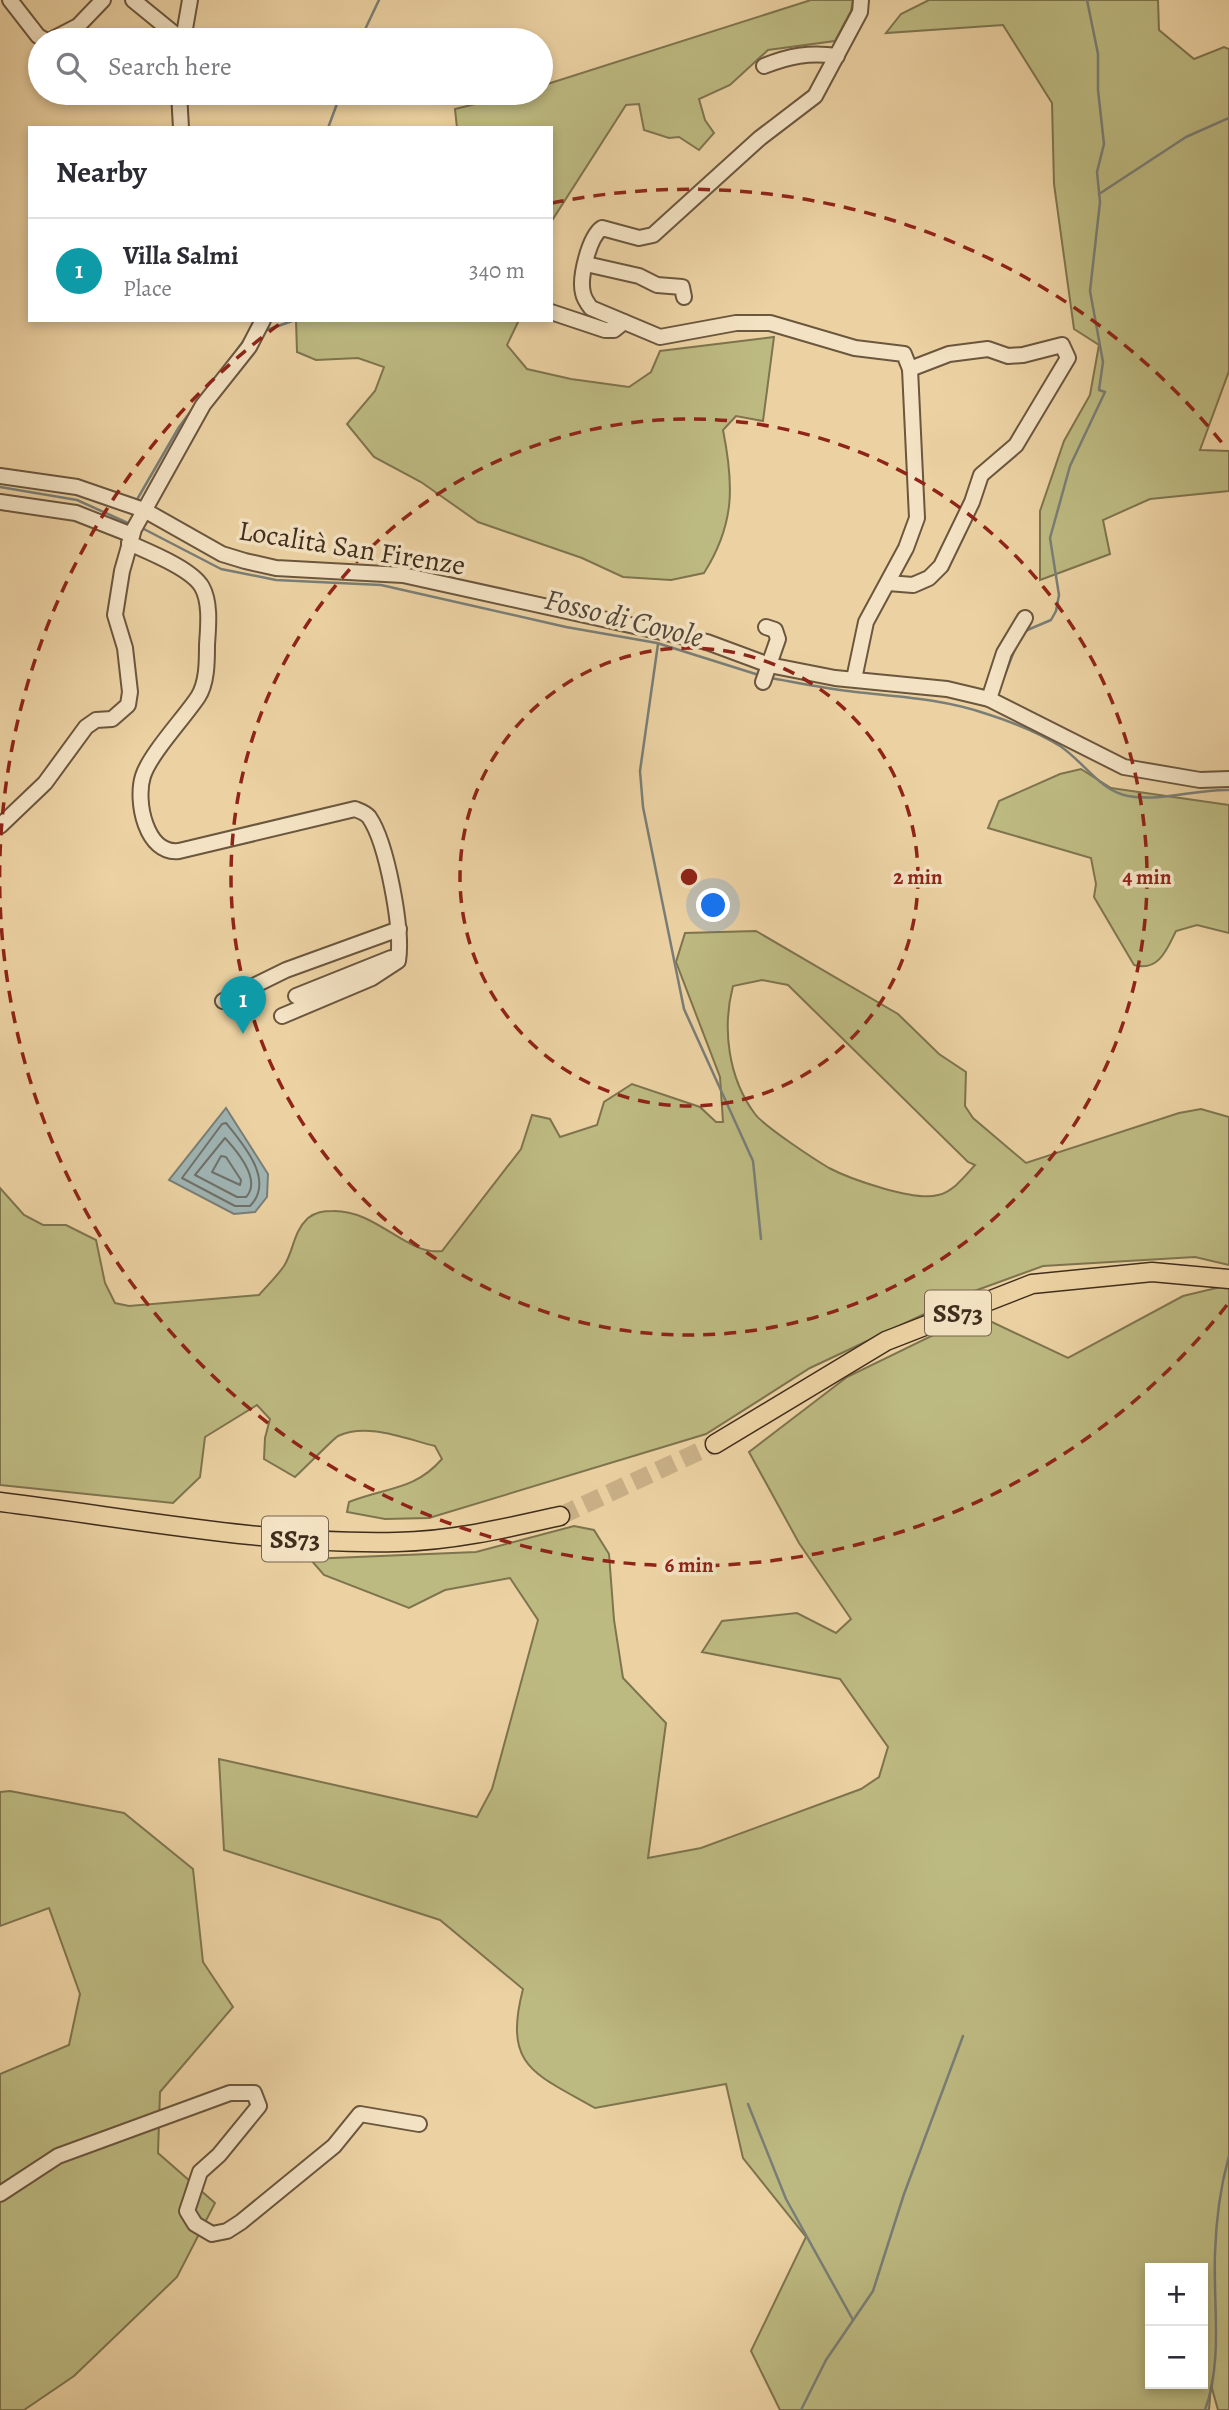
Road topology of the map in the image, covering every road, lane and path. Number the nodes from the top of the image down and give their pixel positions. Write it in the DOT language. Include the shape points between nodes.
graph roads {
  1 [pos="10,0"];
  2 [pos="103,0"];
  3 [pos="133,0"];
  4 [pos="190,0"];
  5 [pos="861,0"];
  6 [pos="32,28"];
  7 [pos="74,28"];
  8 [pos="168,28"];
  9 [pos="185,28"];
  10 [pos="837,56"];
  11 [pos="764,66"];
  12 [pos="180,105"];
  13 [pos="181,126"];
  14 [pos="586,264"];
  15 [pos="684,297"];
  16 [pos="553,313"];
  17 [pos="262,322"];
  18 [pos="624,322"];
  19 [pos="910,369"];
  20 [pos="0,476"];
  21 [pos="0,502"];
  22 [pos="136,524"];
  23 [pos="888,583"];
  24 [pos="1025,618"];
  25 [pos="766,627"];
  26 [pos="766,673"];
  27 [pos="854,679"];
  28 [pos="989,699"];
  29 [pos="1229,779"];
  30 [pos="0,826"];
  31 [pos="399,929"];
  32 [pos="399,955"];
  33 [pos="296,996"];
  34 [pos="223,1000"];
  35 [pos="282,1016"];
  36 [pos="1229,1279"];
  37 [pos="715,1444"];
  38 [pos="0,1502"];
  39 [pos="560,1516"];
  40 [pos="419,2124"];
  41 [pos="0,2194"];
  1 -- 6 [label="street"];
  2 -- 7 [label="street"];
  3 -- 8 [label="street"];
  4 -- 9 [label="street"];
  5 -- 10 [label="street" via="860,12"];
  10 -- 11 [label="street" via="814,52"];
  10 -- 14 [label="street" via="815,96 760,138 653,235 639,238 602,228 589,246"];
  12 -- 13 [label="street"];
  14 -- 15 [label="street" via="639,276 657,285 682,287"];
  14 -- 18 [label="street" via="582,289 591,308"];
  16 -- 18 [label="street" via="605,330"];
  17 -- 22 [label="street" via="249,347 203,405"];
  18 -- 19 [label="street" via="660,337 736,323 770,323 855,348 904,354"];
  19 -- 23 [label="street" via="917,517"];
  19 -- 23 [label="street" via="949,354 988,349 1008,356 1062,345 1068,358 1016,446 981,475 941,566 913,585"];
  20 -- 22 [label="street, Località San Firenze" via="77,487 116,500"];
  21 -- 22 [label="street"];
  22 -- 26 [label="street, Località San Firenze" via="276,568 402,575 706,642"];
  22 -- 30 [label="street" via="115,615 125,648 128,705 112,719 96,720 86,727 45,783"];
  22 -- 31 [label="street" via="202,586 208,621 200,694 143,776 145,821 152,837 160,847 179,851 355,809 368,815 376,831"];
  23 -- 27 [label="street" via="866,622"];
  24 -- 28 [label="street" via="1004,653"];
  25 -- 26 [label="street" via="775,631 778,639"];
  26 -- 27 [label="street, Località San Firenze"];
  27 -- 28 [label="street, Località San Firenze" via="947,689"];
  28 -- 29 [label="street, Località San Firenze" via="1124,767 1200,780"];
  31 -- 32 [label="street"];
  31 -- 34 [label="street" via="286,970"];
  32 -- 33 [label="street"];
  32 -- 35 [label="street" via="398,961 372,978"];
  36 -- 37 [label="main road, SS73" via="1152,1272 1032,1284 886,1341"];
  38 -- 39 [label="main road, SS73" via="304,1541 400,1542 486,1532"];
  40 -- 41 [label="street" via="360,2114 334,2146 241,2222 212,2234 195,2224 187,2211 192,2192 200,2172 259,2106 254,2093 230,2093 58,2156"];
}
